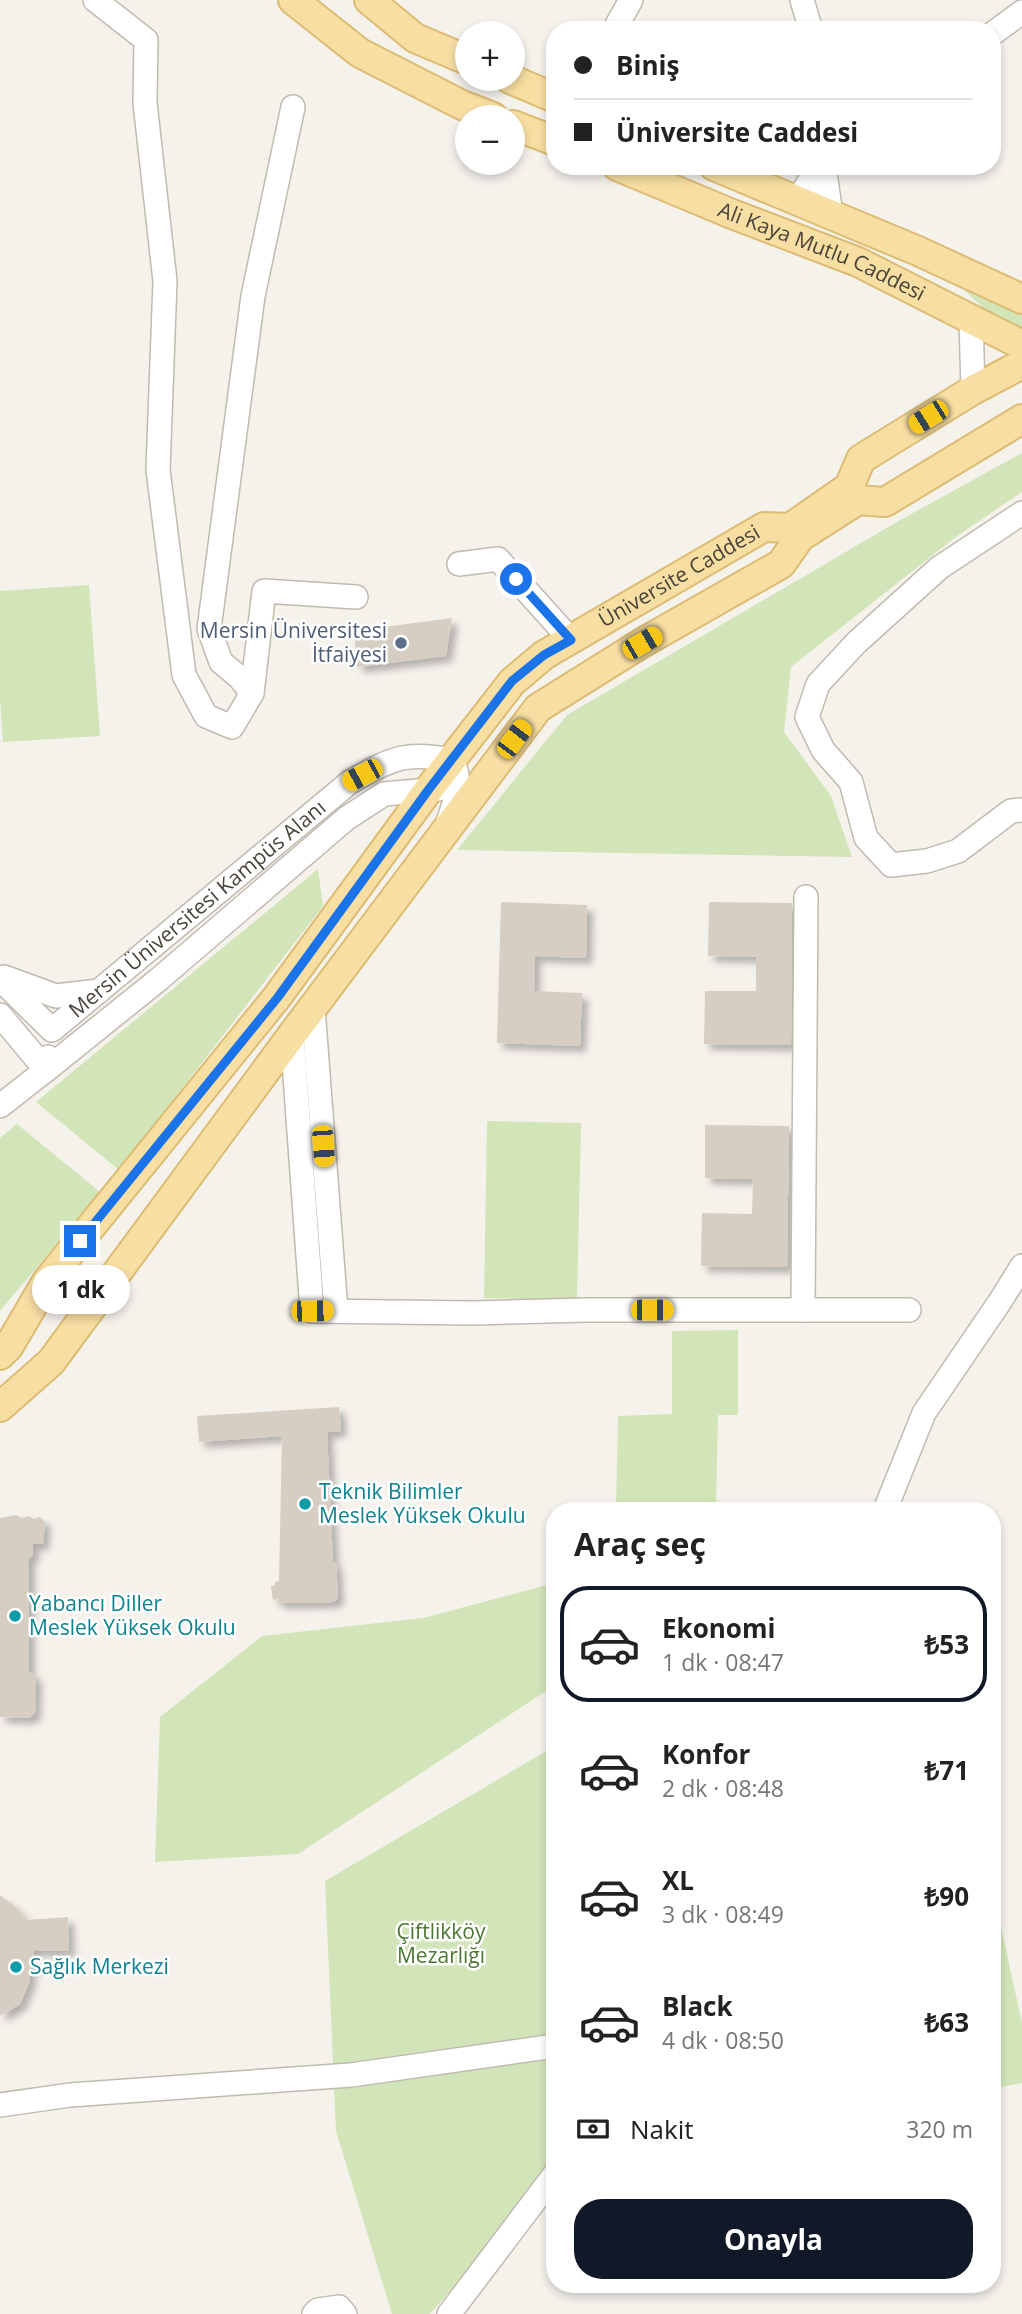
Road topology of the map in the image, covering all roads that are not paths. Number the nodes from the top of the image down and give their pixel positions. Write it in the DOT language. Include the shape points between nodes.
graph roads {
  1 [pos="95,0"];
  2 [pos="293,0"];
  3 [pos="369,0"];
  4 [pos="631,0"];
  5 [pos="802,0"];
  6 [pos="1022,12"];
  7 [pos="619,21"];
  8 [pos="808,21"];
  9 [pos="1001,27"];
  10 [pos="455,56"];
  11 [pos="525,85"];
  12 [pos="546,94"];
  13 [pos="462,105"];
  14 [pos="293,107"];
  15 [pos="525,130"];
  16 [pos="546,138"];
  17 [pos="639,175"];
  18 [pos="735,175"];
  19 [pos="816,175"];
  20 [pos="824,175"];
  21 [pos="797,201"];
  22 [pos="831,215"];
  23 [pos="1022,299"];
  24 [pos="971,319"];
  25 [pos="1022,345"];
  26 [pos="1022,364"];
  27 [pos="973,390"];
  28 [pos="1022,419"];
  29 [pos="1022,513"];
  30 [pos="459,564"];
  31 [pos="356,597"];
  32 [pos="571,640"];
  33 [pos="252,693"];
  34 [pos="493,767"];
  35 [pos="455,772"];
  36 [pos="429,789"];
  37 [pos="1022,810"];
  38 [pos="445,831"];
  39 [pos="806,897"];
  40 [pos="0,977"];
  41 [pos="99,991"];
  42 [pos="313,1008"];
  43 [pos="0,1015"];
  44 [pos="52,1030"];
  45 [pos="292,1035"];
  46 [pos="46,1070"];
  47 [pos="0,1106"];
  48 [pos="1022,1266"];
  49 [pos="803,1310"];
  50 [pos="909,1310"];
  51 [pos="335,1311"];
  52 [pos="0,1355"];
  53 [pos="0,1407"];
  54 [pos="888,1502"];
  55 [pos="546,2047"];
  56 [pos="0,2105"];
  57 [pos="546,2186"];
  58 [pos="314,2314"];
  59 [pos="345,2314"];
  60 [pos="449,2314"];
  1 -- 33 [label="street" via="146,40 145,103 165,281 158,470 184,675 206,716 232,727"];
  2 -- 13 [label="main road" via="360,53"];
  3 -- 10 [label="main road" via="415,38"];
  4 -- 7 [label="street"];
  5 -- 8 [label="street"];
  6 -- 9 [label="street"];
  11 -- 12 [label="main road"];
  14 -- 33 [label="street" via="253,296 209,629 221,662"];
  15 -- 16 [label="main road"];
  17 -- 24 [label="main road, Ali Kaya Mutlu Caddesi" via="858,262"];
  18 -- 21 [label="main road, Ali Kaya Mutlu Caddesi"];
  19 -- 21 [label="street"];
  20 -- 22 [label="street"];
  21 -- 22 [label="main road, Ali Kaya Mutlu Caddesi"];
  22 -- 23 [label="main road, Ali Kaya Mutlu Caddesi"];
  24 -- 25 [label="main road, Ali Kaya Mutlu Caddesi"];
  24 -- 27 [label="street"];
  26 -- 27 [label="main road, Üniversite Caddesi"];
  27 -- 32 [label="main road, Üniversite Caddesi" via="861,459 849,487 790,528 764,527"];
  28 -- 34 [label="main road" via="885,502 858,500 800,537 781,564 538,708"];
  29 -- 37 [label="street" via="939,568 856,643 818,684 807,717 822,750 851,782 866,838 891,865 958,851 1011,811"];
  30 -- 32 [label="street" via="498,559"];
  31 -- 33 [label="street" via="264,591"];
  32 -- 35 [label="main road, Üniversite Caddesi" via="512,681"];
  34 -- 35 [label="street"];
  34 -- 38 [label="main road"];
  35 -- 36 [label="main road, Üniversite Caddesi"];
  35 -- 38 [label="street" via="454,804"];
  35 -- 41 [label="street, Mersin Üniversitesi Kampüs Alanı" via="425,755 393,758 350,782"];
  36 -- 46 [label="street, Mersin Üniversitesi Kampüs Alanı" via="384,794 347,818"];
  36 -- 52 [label="main road, Üniversite Caddesi" via="278,997 47,1281"];
  38 -- 42 [label="main road"];
  39 -- 49 [label="street"];
  40 -- 41 [label="street" via="56,996"];
  40 -- 44 [label="street, Mersin Üniversitesi Kampüs Alanı"];
  41 -- 44 [label="street, Mersin Üniversitesi Kampüs Alanı"];
  42 -- 45 [label="main road"];
  42 -- 51 [label="street"];
  43 -- 46 [label="street"];
  44 -- 46 [label="street"];
  45 -- 51 [label="street" via="312,1311"];
  45 -- 53 [label="main road" via="51,1362"];
  46 -- 47 [label="street, Mersin Üniversitesi Kampüs Alanı"];
  48 -- 54 [label="street" via="924,1413"];
  49 -- 50 [label="street"];
  49 -- 51 [label="street"];
  55 -- 56 [label="street" via="351,2075 70,2095"];
  57 -- 60 [label="street"];
  58 -- 59 [label="street" via="339,2307"];
}
